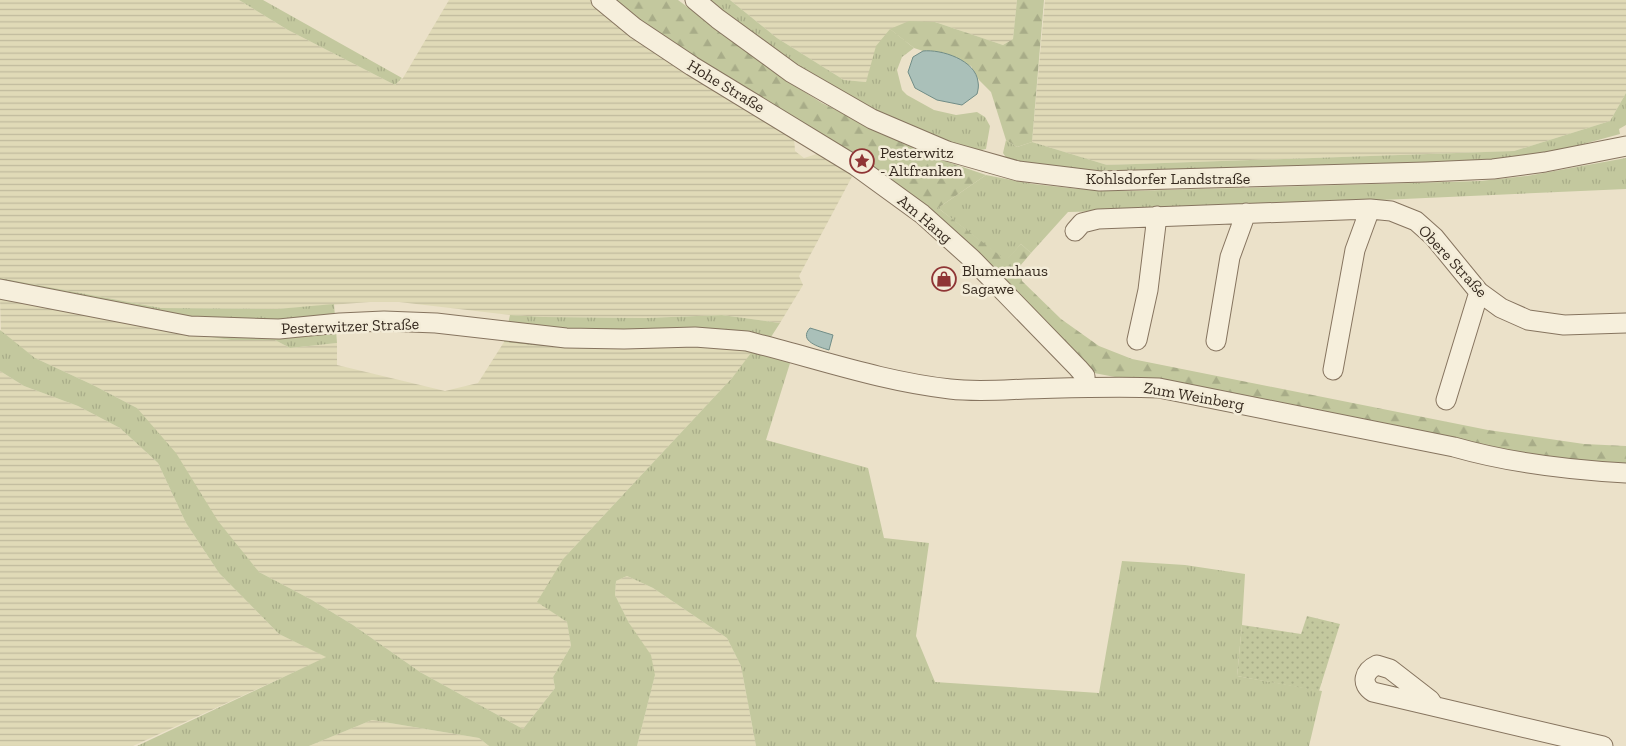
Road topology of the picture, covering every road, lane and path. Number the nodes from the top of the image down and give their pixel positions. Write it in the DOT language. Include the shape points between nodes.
graph roads {
  1 [pos="601,0"];
  2 [pos="695,0"];
  3 [pos="1626,146"];
  4 [pos="856,166"];
  5 [pos="1370,209"];
  6 [pos="1246,213"];
  7 [pos="1157,216"];
  8 [pos="1075,231"];
  9 [pos="0,289"];
  10 [pos="1479,292"];
  11 [pos="1626,323"];
  12 [pos="1137,340"];
  13 [pos="1216,341"];
  14 [pos="762,344"];
  15 [pos="1333,370"];
  16 [pos="1085,387"];
  17 [pos="1446,400"];
  18 [pos="1626,473"];
  19 [pos="1434,706"];
  20 [pos="1603,746"];
  1 -- 4 [label="street, Hohe Straße" via="635,28 692,66"];
  2 -- 3 [label="street, Kohlsdorfer Landstraße" via="792,73 872,119 946,151 1018,171 1100,181 1426,172 1502,168"];
  4 -- 16 [label="street, Am Hang" via="930,220 972,259 1078,368 1085,376"];
  5 -- 6 [label="street, Obere Straße"];
  5 -- 10 [label="street, Obere Straße" via="1391,211 1416,221 1434,237"];
  5 -- 15 [label="street" via="1355,250"];
  6 -- 7 [label="street, Obere Straße"];
  6 -- 13 [label="street" via="1230,257"];
  7 -- 8 [label="street, Obere Straße" via="1098,219 1082,223"];
  7 -- 12 [label="street" via="1148,290"];
  9 -- 14 [label="street, Pesterwitzer Straße" via="190,326 279,329 384,321 436,322 566,338 695,337"];
  10 -- 11 [label="street, Obere Straße" via="1501,308 1528,320 1564,325"];
  10 -- 17 [label="street"];
  14 -- 16 [label="street, Zum Weinberg" via="913,384 993,390"];
  16 -- 18 [label="street, Zum Weinberg" via="1159,388 1481,455"];
  19 -- 20 [label="street"];
}
